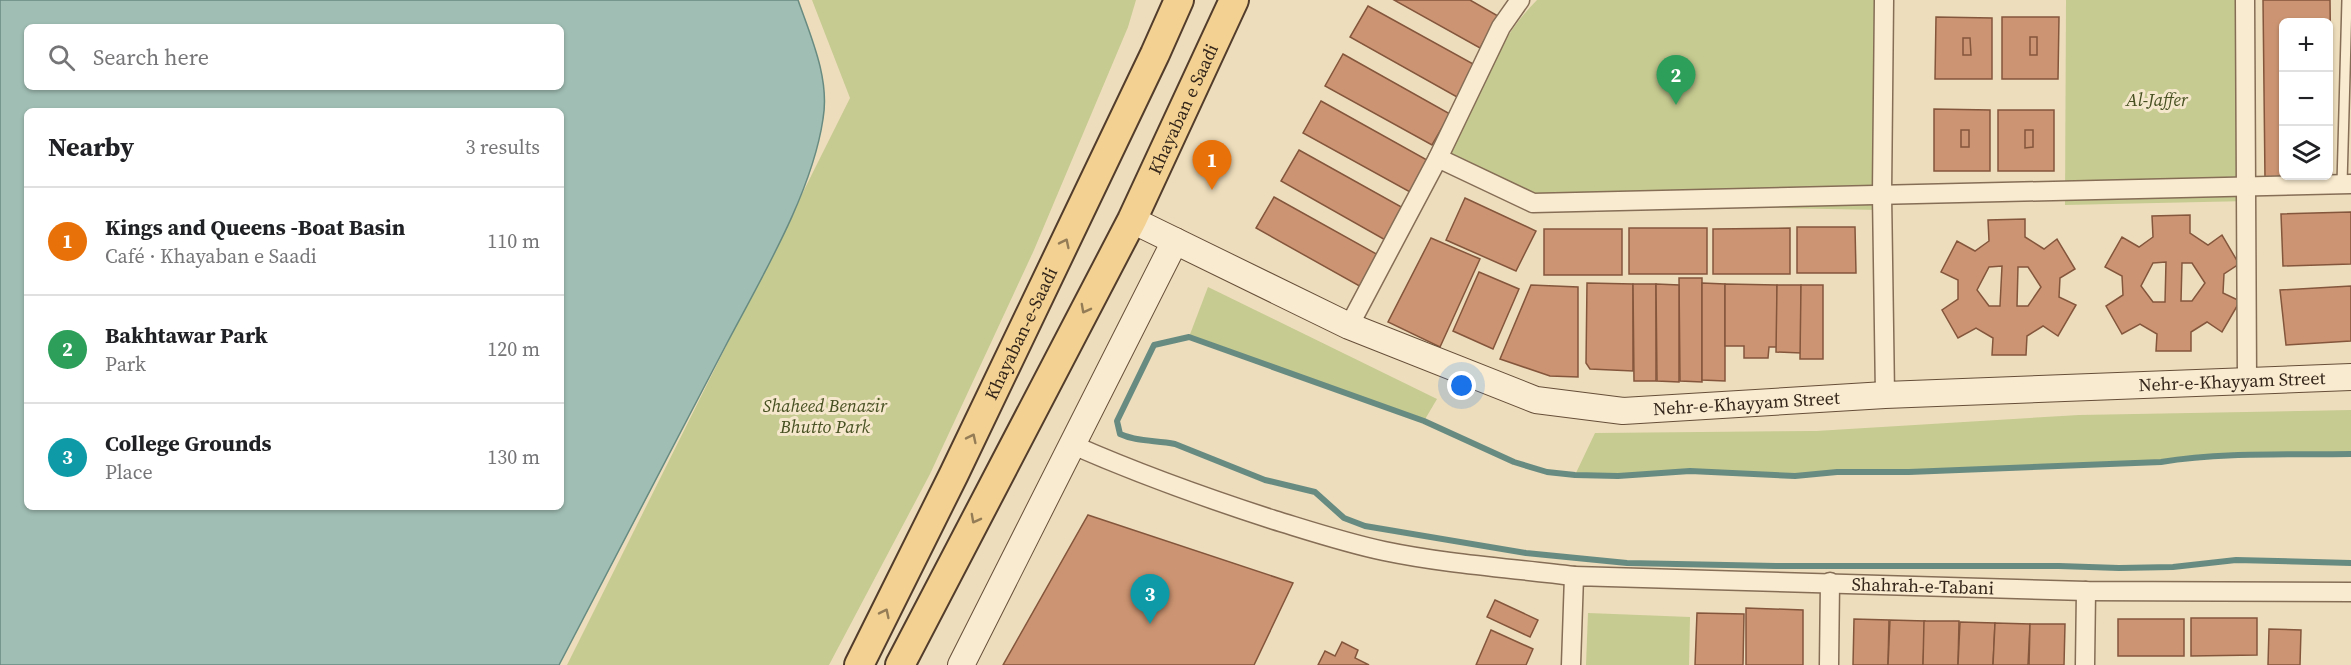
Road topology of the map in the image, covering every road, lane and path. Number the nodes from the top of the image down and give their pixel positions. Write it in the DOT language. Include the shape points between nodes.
graph roads {
  1 [pos="1168,0"];
  2 [pos="1179,0"];
  3 [pos="1234,0"];
  4 [pos="1520,0"];
  5 [pos="1884,0"];
  6 [pos="2245,0"];
  7 [pos="2347,0"];
  8 [pos="1155,54"];
  9 [pos="1438,158"];
  10 [pos="2347,184"];
  11 [pos="2247,188"];
  12 [pos="1882,194"];
  13 [pos="1132,219"];
  14 [pos="1175,241"];
  15 [pos="1349,326"];
  16 [pos="2351,377"];
  17 [pos="2247,379"];
  18 [pos="1885,395"];
  19 [pos="1073,445"];
  20 [pos="1574,576"];
  21 [pos="1830,582"];
  22 [pos="2086,591"];
  23 [pos="2351,592"];
  24 [pos="1571,660"];
  25 [pos="859,665"];
  26 [pos="900,665"];
  27 [pos="961,665"];
  28 [pos="1829,665"];
  29 [pos="2085,665"];
  1 -- 8 [label="main road"];
  2 -- 8 [label="main road, Khayaban-e-Saadi"];
  3 -- 13 [label="main road, Khayaban e Saadi"];
  4 -- 9 [label="street" via="1501,27"];
  5 -- 12 [label="street"];
  6 -- 11 [label="street"];
  7 -- 10 [label="lane"];
  25 -- 8 [label="main road, Khayaban-e-Saadi, one-way"];
  9 -- 12 [label="street" via="1533,203"];
  9 -- 15 [label="street"];
  10 -- 11 [label="street"];
  11 -- 12 [label="street"];
  11 -- 17 [label="street"];
  12 -- 18 [label="street"];
  13 -- 14 [label="street, Nehr-e-Khayyam Street"];
  13 -- 26 [label="main road, one-way"];
  14 -- 15 [label="street, Nehr-e-Khayyam Street"];
  14 -- 19 [label="street"];
  15 -- 18 [label="street, Nehr-e-Khayyam Street" via="1536,400 1623,411"];
  16 -- 17 [label="street, Nehr-e-Khayyam Street"];
  17 -- 18 [label="street, Nehr-e-Khayyam Street"];
  19 -- 20 [label="street, Shahrah-e-Tabani" via="1216,501 1339,540 1385,551"];
  19 -- 27 [label="street"];
  20 -- 21 [label="street, Shahrah-e-Tabani"];
  20 -- 24 [label="street"];
  21 -- 22 [label="street, Shahrah-e-Tabani"];
  21 -- 28 [label="street"];
  22 -- 23 [label="street, Shahrah-e-Tabani"];
  22 -- 29 [label="street"];
}
